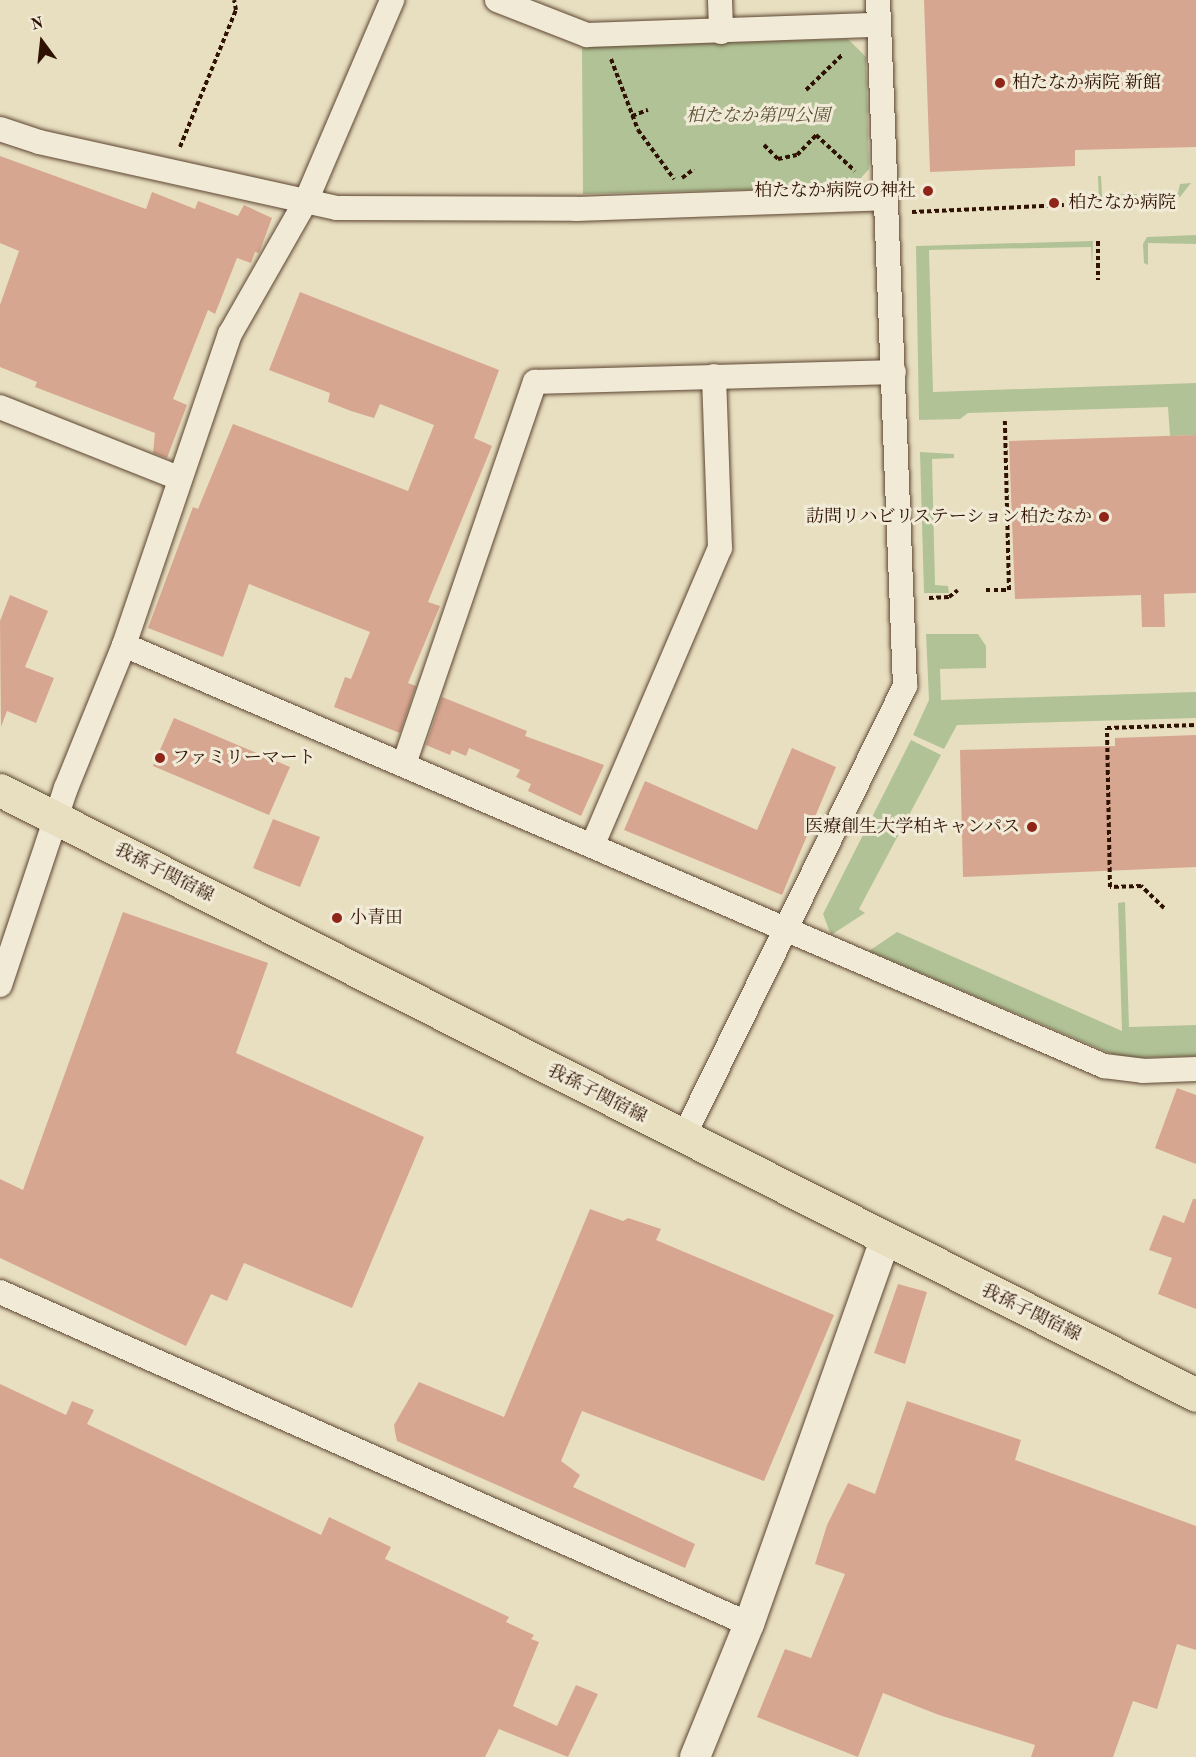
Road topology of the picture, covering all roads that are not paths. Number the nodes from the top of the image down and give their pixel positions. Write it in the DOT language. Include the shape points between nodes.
graph roads {
  1 [pos="392,0"];
  2 [pos="497,0"];
  3 [pos="720,0"];
  4 [pos="878,0"];
  5 [pos="878,25"];
  6 [pos="722,32"];
  7 [pos="0,129"];
  8 [pos="306,201"];
  9 [pos="894,205"];
  10 [pos="894,372"];
  11 [pos="714,376"];
  12 [pos="0,407"];
  13 [pos="178,478"];
  14 [pos="123,645"];
  15 [pos="404,764"];
  16 [pos="0,790"];
  17 [pos="58,819"];
  18 [pos="593,844"];
  19 [pos="788,927"];
  20 [pos="0,985"];
  21 [pos="1196,1070"];
  22 [pos="684,1138"];
  23 [pos="885,1240"];
  24 [pos="0,1292"];
  25 [pos="1196,1395"];
  26 [pos="749,1624"];
  27 [pos="695,1757"];
  1 -- 8 [label="street"];
  2 -- 6 [label="street" via="586,35"];
  3 -- 6 [label="street"];
  4 -- 5 [label="street"];
  5 -- 6 [label="street"];
  5 -- 9 [label="street"];
  7 -- 8 [label="street" via="169,172"];
  8 -- 9 [label="street" via="337,208"];
  8 -- 13 [label="street" via="230,334"];
  9 -- 10 [label="street"];
  10 -- 11 [label="street"];
  10 -- 19 [label="street" via="905,686"];
  11 -- 15 [label="street" via="535,382"];
  11 -- 18 [label="street" via="720,548"];
  12 -- 13 [label="street"];
  13 -- 14 [label="street"];
  14 -- 15 [label="street"];
  14 -- 17 [label="street" via="66,788"];
  15 -- 18 [label="street"];
  16 -- 17 [label="main road, 我孫子関宿線"];
  17 -- 20 [label="street"];
  17 -- 22 [label="main road, 我孫子関宿線"];
  18 -- 19 [label="street"];
  19 -- 21 [label="street" via="1104,1066 1143,1071"];
  19 -- 22 [label="street"];
  22 -- 23 [label="main road, 我孫子関宿線"];
  23 -- 25 [label="main road, 我孫子関宿線"];
  23 -- 26 [label="street"];
  24 -- 26 [label="street"];
  26 -- 27 [label="street"];
}
